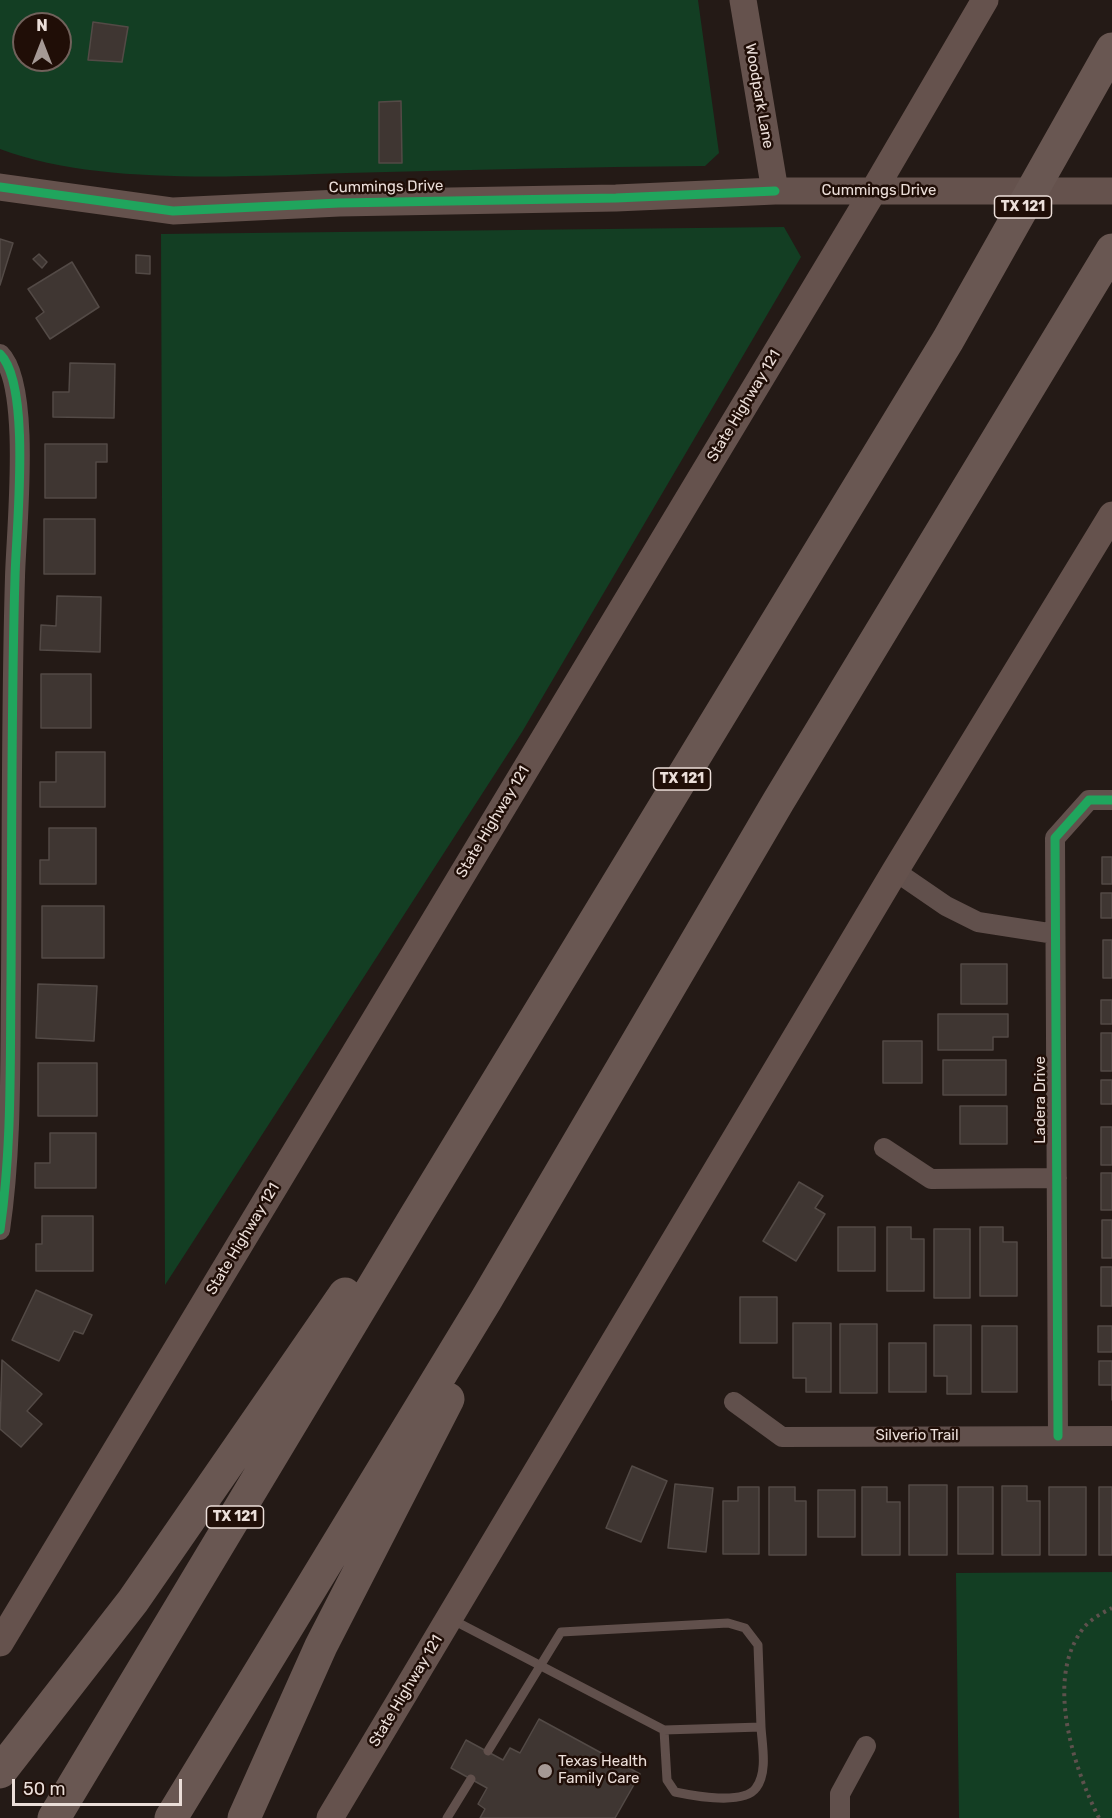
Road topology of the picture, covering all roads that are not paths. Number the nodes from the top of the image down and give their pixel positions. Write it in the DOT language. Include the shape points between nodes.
graph roads {
  1 [pos="743,0"];
  2 [pos="985,0"];
  3 [pos="1104,61"];
  4 [pos="0,187"];
  5 [pos="874,190"];
  6 [pos="775,191"];
  7 [pos="1112,191"];
  8 [pos="1112,250"];
  9 [pos="1,355"];
  10 [pos="1112,515"];
  11 [pos="7,614"];
  12 [pos="1112,800"];
  13 [pos="895,871"];
  14 [pos="1055,934"];
  15 [pos="884,1148"];
  16 [pos="1057,1178"];
  17 [pos="415,1216"];
  18 [pos="0,1230"];
  19 [pos="486,1300"];
  20 [pos="734,1402"];
  21 [pos="1058,1436"];
  22 [pos="1112,1436"];
  23 [pos="449,1618"];
  24 [pos="0,1643"];
  25 [pos="540,1665"];
  26 [pos="761,1727"];
  27 [pos="664,1730"];
  28 [pos="866,1746"];
  29 [pos="488,1751"];
  30 [pos="0,1772"];
  31 [pos="471,1779"];
  32 [pos="333,1817"];
  33 [pos="54,1818"];
  34 [pos="171,1818"];
  35 [pos="244,1818"];
  36 [pos="447,1818"];
  37 [pos="840,1818"];
  1 -- 6 [label="main road, Woodpark Lane"];
  2 -- 5 [label="main road, State Highway 121"];
  3 -- 17 [label="highway, TX 121" via="948,340"];
  4 -- 6 [label="main road, Cummings Drive" via="173,211"];
  5 -- 6 [label="main road, Cummings Drive"];
  5 -- 7 [label="main road, Cummings Drive"];
  5 -- 24 [label="main road, State Highway 121"];
  8 -- 19 [label="highway" via="778,802"];
  9 -- 11 [label="street" via="15,387 20,429"];
  10 -- 13 [label="main road, State Highway 121"];
  11 -- 18 [label="street" via="11,1039 5,1198"];
  12 -- 14 [label="street, Ladera Drive" via="1089,800 1055,838"];
  13 -- 14 [label="street" via="946,906 978,922"];
  13 -- 23 [label="main road, State Highway 121"];
  14 -- 16 [label="street, Ladera Drive"];
  15 -- 16 [label="street" via="931,1179"];
  16 -- 21 [label="street, Ladera Drive"];
  17 -- 30 [label="highway" via="355,1279 133,1601"];
  17 -- 33 [label="highway, TX 121"];
  19 -- 34 [label="highway"];
  19 -- 35 [label="highway" via="457,1383 321,1646"];
  20 -- 21 [label="street, Silverio Trail" via="782,1437"];
  21 -- 22 [label="street, Silverio Trail"];
  23 -- 25 [label="lane"];
  23 -- 32 [label="main road, State Highway 121"];
  25 -- 26 [label="lane" via="561,1632 728,1623 745,1628 758,1645"];
  25 -- 27 [label="lane"];
  25 -- 29 [label="lane"];
  26 -- 27 [label="lane"];
  26 -- 27 [label="lane" via="763,1765 757,1787 746,1796 701,1798 675,1792 667,1780"];
  28 -- 37 [label="street" via="840,1794"];
  31 -- 36 [label="lane"];
}
